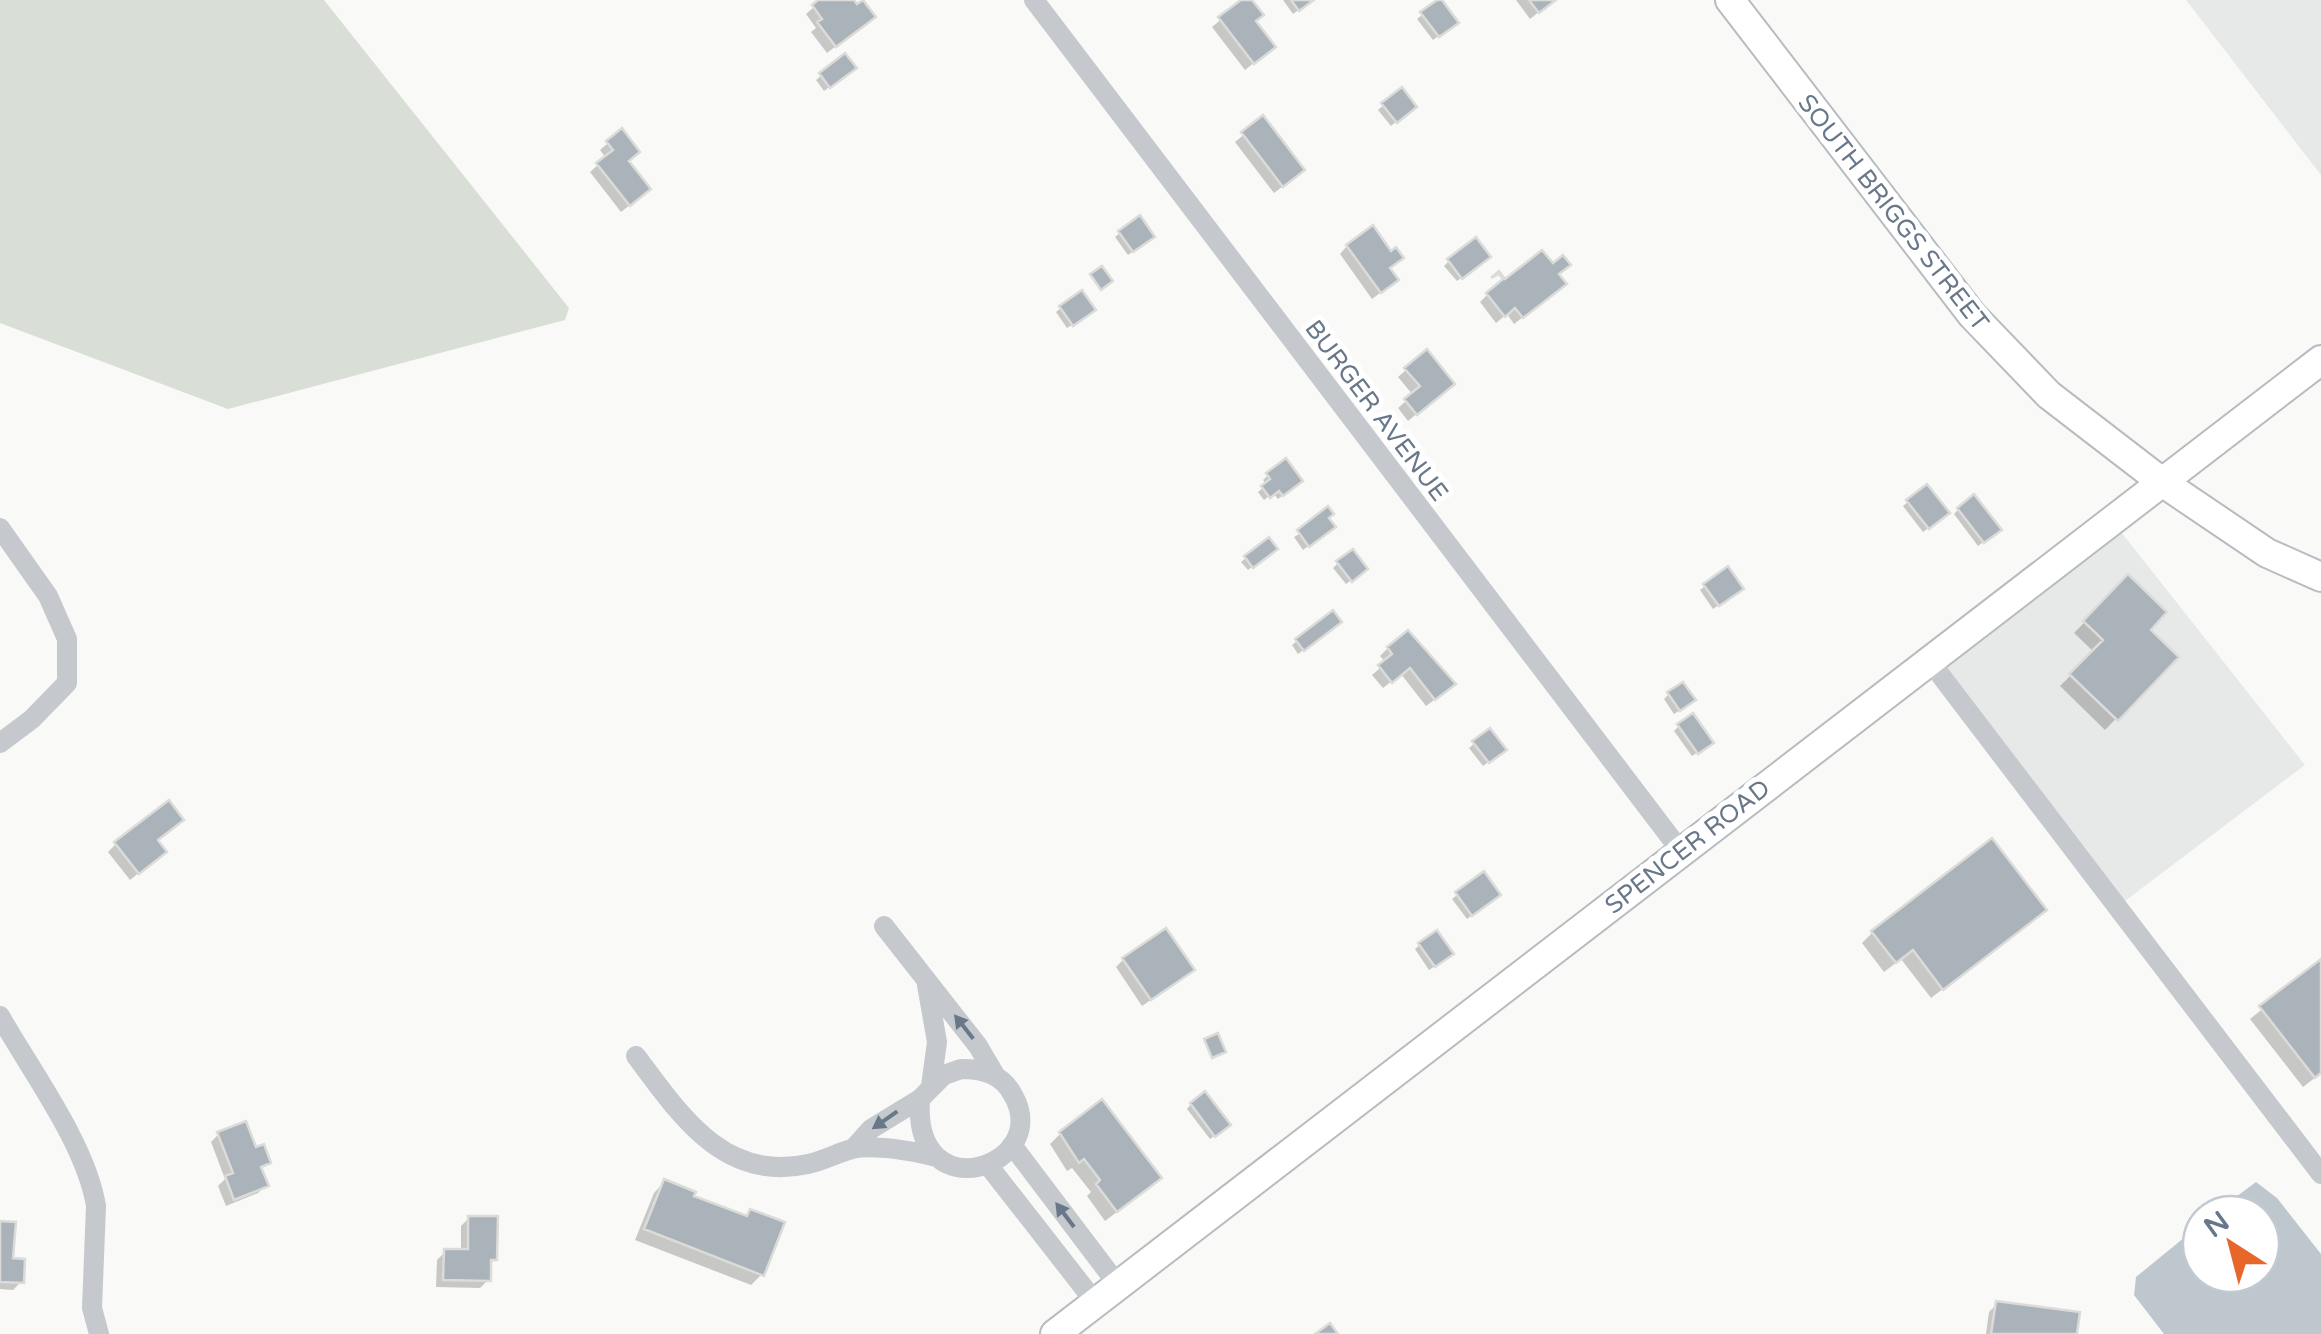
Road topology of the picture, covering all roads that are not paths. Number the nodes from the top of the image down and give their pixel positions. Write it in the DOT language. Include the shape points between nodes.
graph roads {
  1 [pos="1034,0"];
  2 [pos="1730,0"];
  3 [pos="2321,360"];
  4 [pos="2162,482"];
  5 [pos="0,528"];
  6 [pos="2321,577"];
  7 [pos="1929,660"];
  8 [pos="0,743"];
  9 [pos="1680,850"];
  10 [pos="884,926"];
  11 [pos="927,983"];
  12 [pos="0,1016"];
  13 [pos="636,1056"];
  14 [pos="995,1075"];
  15 [pos="926,1093"];
  16 [pos="1012,1145"];
  17 [pos="854,1148"];
  18 [pos="936,1157"];
  19 [pos="988,1165"];
  20 [pos="2321,1174"];
  21 [pos="1106,1294"];
  22 [pos="99,1334"];
  23 [pos="1055,1334"];
  1 -- 9 [label="street, BURGER AVENUE"];
  2 -- 4 [label="street, SOUTH BRIGGS STREET" via="1972,315 2049,395"];
  3 -- 4 [label="street, SPENCER ROAD"];
  4 -- 6 [label="street, SOUTH BRIGGS STREET" via="2267,553"];
  4 -- 7 [label="street, SPENCER ROAD"];
  5 -- 8 [label="street" via="48,596 67,640 67,683"];
  7 -- 9 [label="street, SPENCER ROAD"];
  7 -- 20 [label="street"];
  9 -- 21 [label="street, SPENCER ROAD"];
  10 -- 11 [label="street"];
  14 -- 11 [label="street, one-way"];
  11 -- 15 [label="street" via="936,1042"];
  12 -- 22 [label="street" via="76,1146 94,1191 92,1308"];
  13 -- 17 [label="street" via="690,1127 742,1160 802,1166"];
  14 -- 15 [label="street" via="961,1069"];
  14 -- 16 [label="street" via="1017,1101"];
  15 -- 17 [label="street, one-way"];
  15 -- 18 [label="street" via="920,1130"];
  16 -- 19 [label="street"];
  21 -- 16 [label="street, one-way"];
  17 -- 18 [label="street"];
  18 -- 19 [label="street" via="965,1169"];
  19 -- 21 [label="street"];
  21 -- 23 [label="street, SPENCER ROAD"];
}
